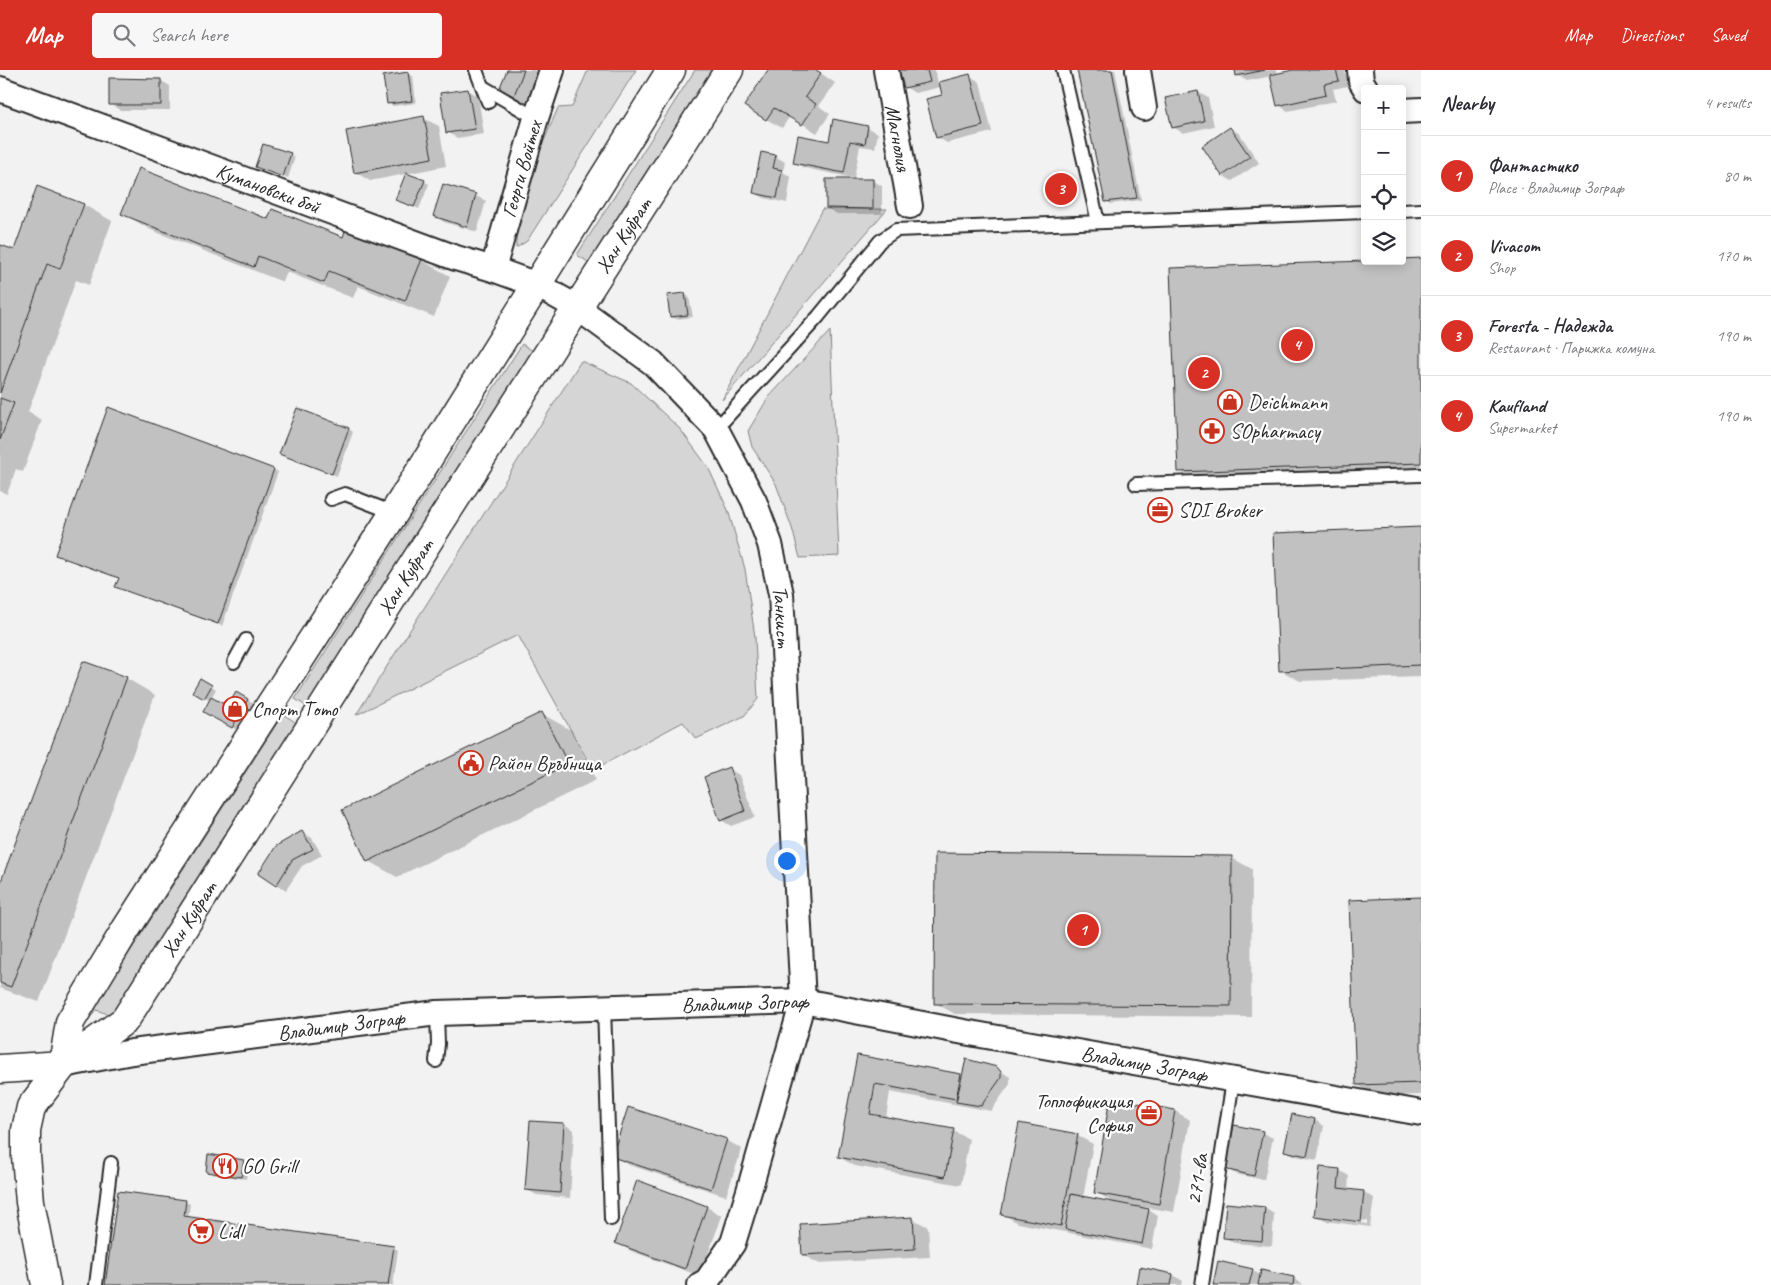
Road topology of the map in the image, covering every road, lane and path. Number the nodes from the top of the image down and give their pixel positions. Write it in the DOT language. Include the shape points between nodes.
graph roads {
  1 [pos="476,70"];
  2 [pos="552,70"];
  3 [pos="671,70"];
  4 [pos="729,70"];
  5 [pos="886,70"];
  6 [pos="1063,70"];
  7 [pos="1138,70"];
  8 [pos="1360,70"];
  9 [pos="1364,85"];
  10 [pos="483,87"];
  11 [pos="0,89"];
  12 [pos="488,102"];
  13 [pos="1144,108"];
  14 [pos="1421,110"];
  15 [pos="1406,111"];
  16 [pos="536,118"];
  17 [pos="910,206"];
  18 [pos="1421,210"];
  19 [pos="1406,211"];
  20 [pos="1361,212"];
  21 [pos="1098,222"];
  22 [pos="493,269"];
  23 [pos="537,285"];
  24 [pos="578,308"];
  25 [pos="716,429"];
  26 [pos="1421,475"];
  27 [pos="1136,484"];
  28 [pos="331,499"];
  29 [pos="394,513"];
  30 [pos="246,640"];
  31 [pos="234,662"];
  32 [pos="803,1001"];
  33 [pos="604,1008"];
  34 [pos="437,1013"];
  35 [pos="436,1061"];
  36 [pos="62,1065"];
  37 [pos="0,1069"];
  38 [pos="1233,1080"];
  39 [pos="1421,1113"];
  40 [pos="111,1163"];
  41 [pos="611,1219"];
  42 [pos="46,1285"];
  43 [pos="96,1285"];
  44 [pos="700,1285"];
  45 [pos="1202,1285"];
  1 -- 10 [label="lane"];
  2 -- 16 [label="street, Георги Войтех"];
  3 -- 23 [label="street, Хан Кубрат"];
  4 -- 24 [label="street, Хан Кубрат"];
  5 -- 17 [label="street, Магнолия"];
  6 -- 21 [label="lane"];
  7 -- 13 [label="street"];
  8 -- 9 [label="street"];
  10 -- 12 [label="lane"];
  10 -- 16 [label="lane"];
  11 -- 22 [label="street, Кумановски бой"];
  14 -- 15 [label="street"];
  16 -- 22 [label="street, Георги Войтех"];
  18 -- 19 [label="lane"];
  20 -- 21 [label="lane"];
  21 -- 25 [label="lane" via="896,230 880,241 818,317"];
  22 -- 23 [label="street, Кумановски бой"];
  23 -- 24 [label="street, Кумановски бой"];
  23 -- 29 [label="street, Хан Кубрат"];
  24 -- 25 [label="street, Танкист" via="654,363"];
  24 -- 36 [label="street, Хан Кубрат" via="125,1020"];
  25 -- 32 [label="street, Танкист" via="754,501 770,544 782,594"];
  26 -- 27 [label="lane"];
  28 -- 29 [label="lane" via="345,494"];
  29 -- 36 [label="street, Хан Кубрат" via="70,1022"];
  30 -- 31 [label="lane"];
  32 -- 33 [label="street, Владимир Зограф"];
  32 -- 38 [label="street, Владимир Зограф"];
  32 -- 44 [label="street, Танкист" via="733,1243 707,1281"];
  33 -- 34 [label="street, Владимир Зограф"];
  33 -- 41 [label="lane"];
  34 -- 35 [label="lane"];
  34 -- 36 [label="street, Владимир Зограф" via="132,1052"];
  36 -- 37 [label="street"];
  36 -- 42 [label="street, Хан Кубрат" via="32,1108 26,1130 30,1202"];
  38 -- 39 [label="street, Владимир Зограф"];
  38 -- 45 [label="lane, 271-ва"];
  40 -- 43 [label="lane"];
}
